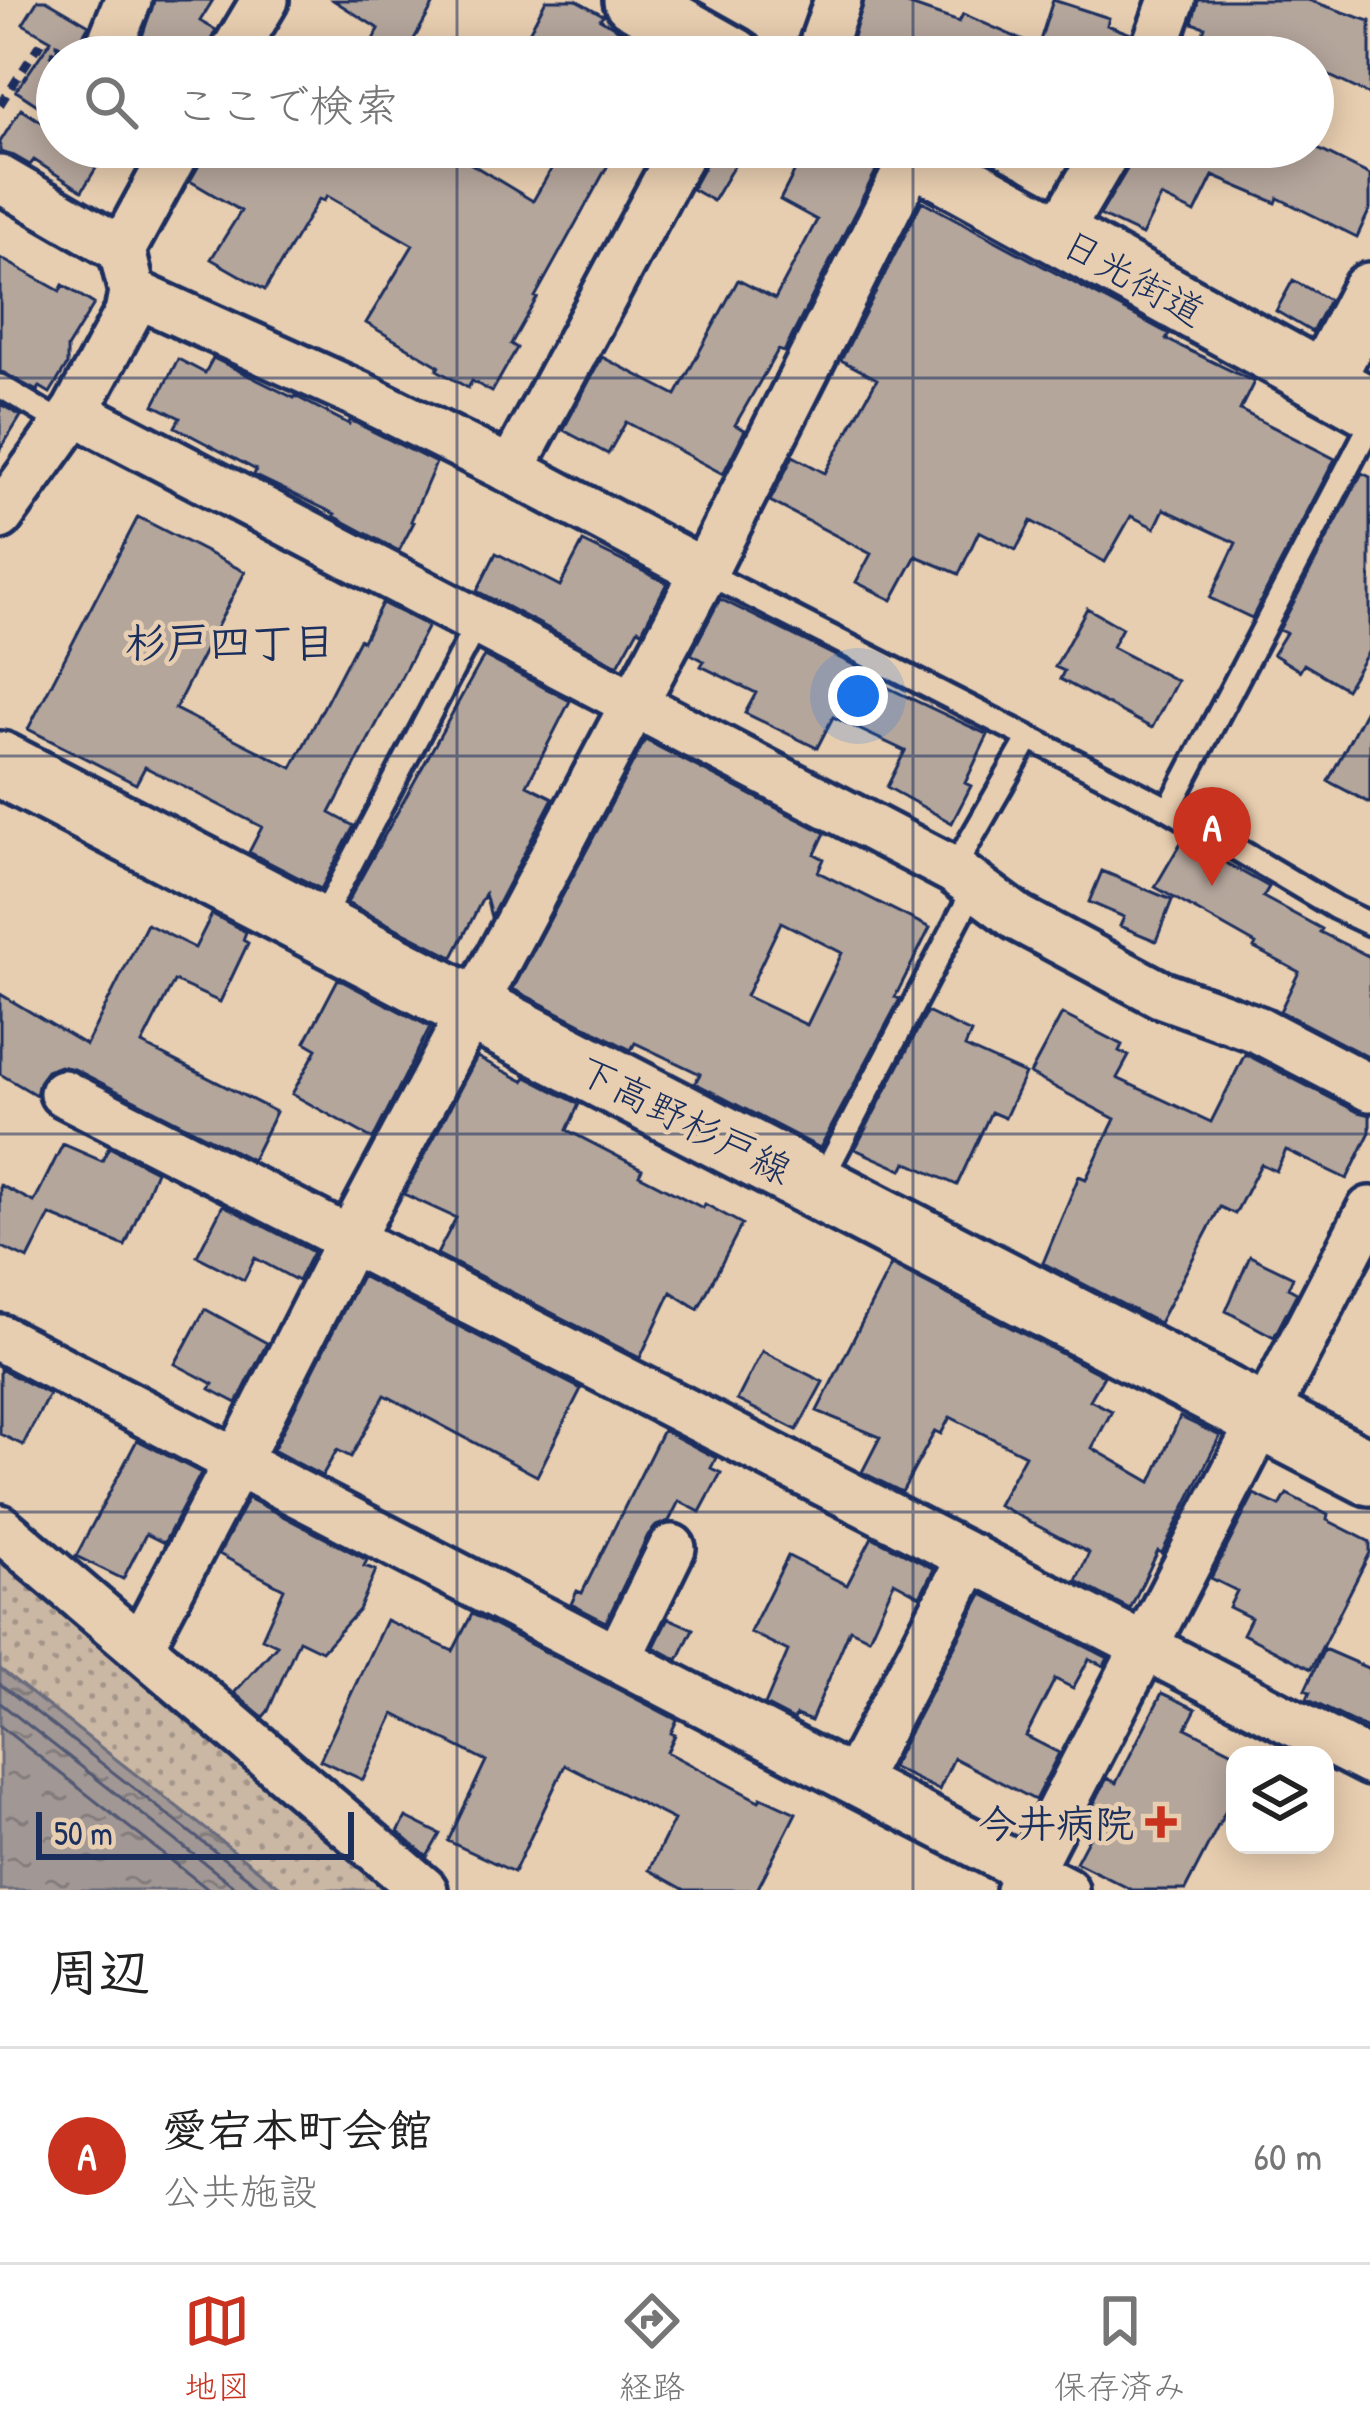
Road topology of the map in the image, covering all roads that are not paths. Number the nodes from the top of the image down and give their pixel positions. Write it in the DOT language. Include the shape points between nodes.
graph roads {
  1 [pos="128,0"];
  2 [pos="265,0"];
  3 [pos="838,0"];
  4 [pos="1172,0"];
  5 [pos="663,8"];
  6 [pos="114,36"];
  7 [pos="244,36"];
  8 [pos="703,36"];
  9 [pos="825,36"];
  10 [pos="1159,36"];
  11 [pos="166,168"];
  12 [pos="673,168"];
  13 [pos="898,168"];
  14 [pos="936,168"];
  15 [pos="1096,168"];
  16 [pos="0,179"];
  17 [pos="1058,234"];
  18 [pos="127,271"];
  19 [pos="1370,292"];
  20 [pos="0,386"];
  21 [pos="1347,394"];
  22 [pos="70,417"];
  23 [pos="1370,425"];
  24 [pos="511,470"];
  25 [pos="0,516"];
  26 [pos="704,572"];
  27 [pos="477,622"];
  28 [pos="636,704"];
  29 [pos="1029,738"];
  30 [pos="0,764"];
  31 [pos="1169,809"];
  32 [pos="965,878"];
  33 [pos="1370,924"];
  34 [pos="317,928"];
  35 [pos="472,1009"];
  36 [pos="1370,1088"];
  37 [pos="64,1093"];
  38 [pos="818,1187"];
  39 [pos="1370,1210"];
  40 [pos="350,1239"];
  41 [pos="0,1338"];
  42 [pos="1265,1418"];
  43 [pos="237,1462"];
  44 [pos="1370,1473"];
  45 [pos="0,1528"];
  46 [pos="671,1548"];
  47 [pos="971,1557"];
  48 [pos="140,1647"];
  49 [pos="1145,1647"];
  50 [pos="618,1658"];
  51 [pos="1370,1762"];
  52 [pos="854,1780"];
  53 [pos="1038,1884"];
  54 [pos="424,1890"];
  1 -- 6 [label="street"];
  2 -- 7 [label="street"];
  3 -- 9 [label="street"];
  4 -- 10 [label="street"];
  5 -- 8 [label="street"];
  11 -- 18 [label="street" via="130,230"];
  12 -- 24 [label="street"];
  13 -- 26 [label="street"];
  14 -- 17 [label="street, 日光街道"];
  15 -- 17 [label="street"];
  16 -- 18 [label="street"];
  17 -- 21 [label="street, 日光街道"];
  18 -- 22 [label="street" via="128,313"];
  18 -- 24 [label="street"];
  19 -- 21 [label="street"];
  20 -- 22 [label="lane"];
  22 -- 25 [label="street"];
  22 -- 27 [label="street" via="96,423"];
  23 -- 31 [label="lane"];
  24 -- 26 [label="street"];
  26 -- 28 [label="street"];
  26 -- 29 [label="lane"];
  27 -- 28 [label="street"];
  27 -- 34 [label="lane"];
  28 -- 32 [label="street"];
  28 -- 35 [label="street"];
  29 -- 31 [label="lane"];
  29 -- 32 [label="lane"];
  30 -- 34 [label="main road, 下高野杉戸線"];
  31 -- 33 [label="lane"];
  32 -- 36 [label="street" via="1018,918 1160,994 1259,1030"];
  32 -- 38 [label="lane"];
  34 -- 35 [label="main road, 下高野杉戸線"];
  35 -- 38 [label="main road, 下高野杉戸線"];
  35 -- 40 [label="street"];
  37 -- 40 [label="street"];
  38 -- 42 [label="main road, 下高野杉戸線"];
  39 -- 42 [label="street"];
  40 -- 43 [label="street"];
  40 -- 47 [label="street"];
  41 -- 43 [label="street"];
  42 -- 44 [label="main road, 下高野杉戸線"];
  42 -- 49 [label="street"];
  43 -- 48 [label="street"];
  43 -- 50 [label="street"];
  45 -- 48 [label="street"];
  46 -- 50 [label="street"];
  47 -- 49 [label="street"];
  47 -- 52 [label="street"];
  48 -- 54 [label="street"];
  49 -- 51 [label="street"];
  49 -- 53 [label="street"];
  50 -- 52 [label="street"];
  52 -- 53 [label="street"];
}
